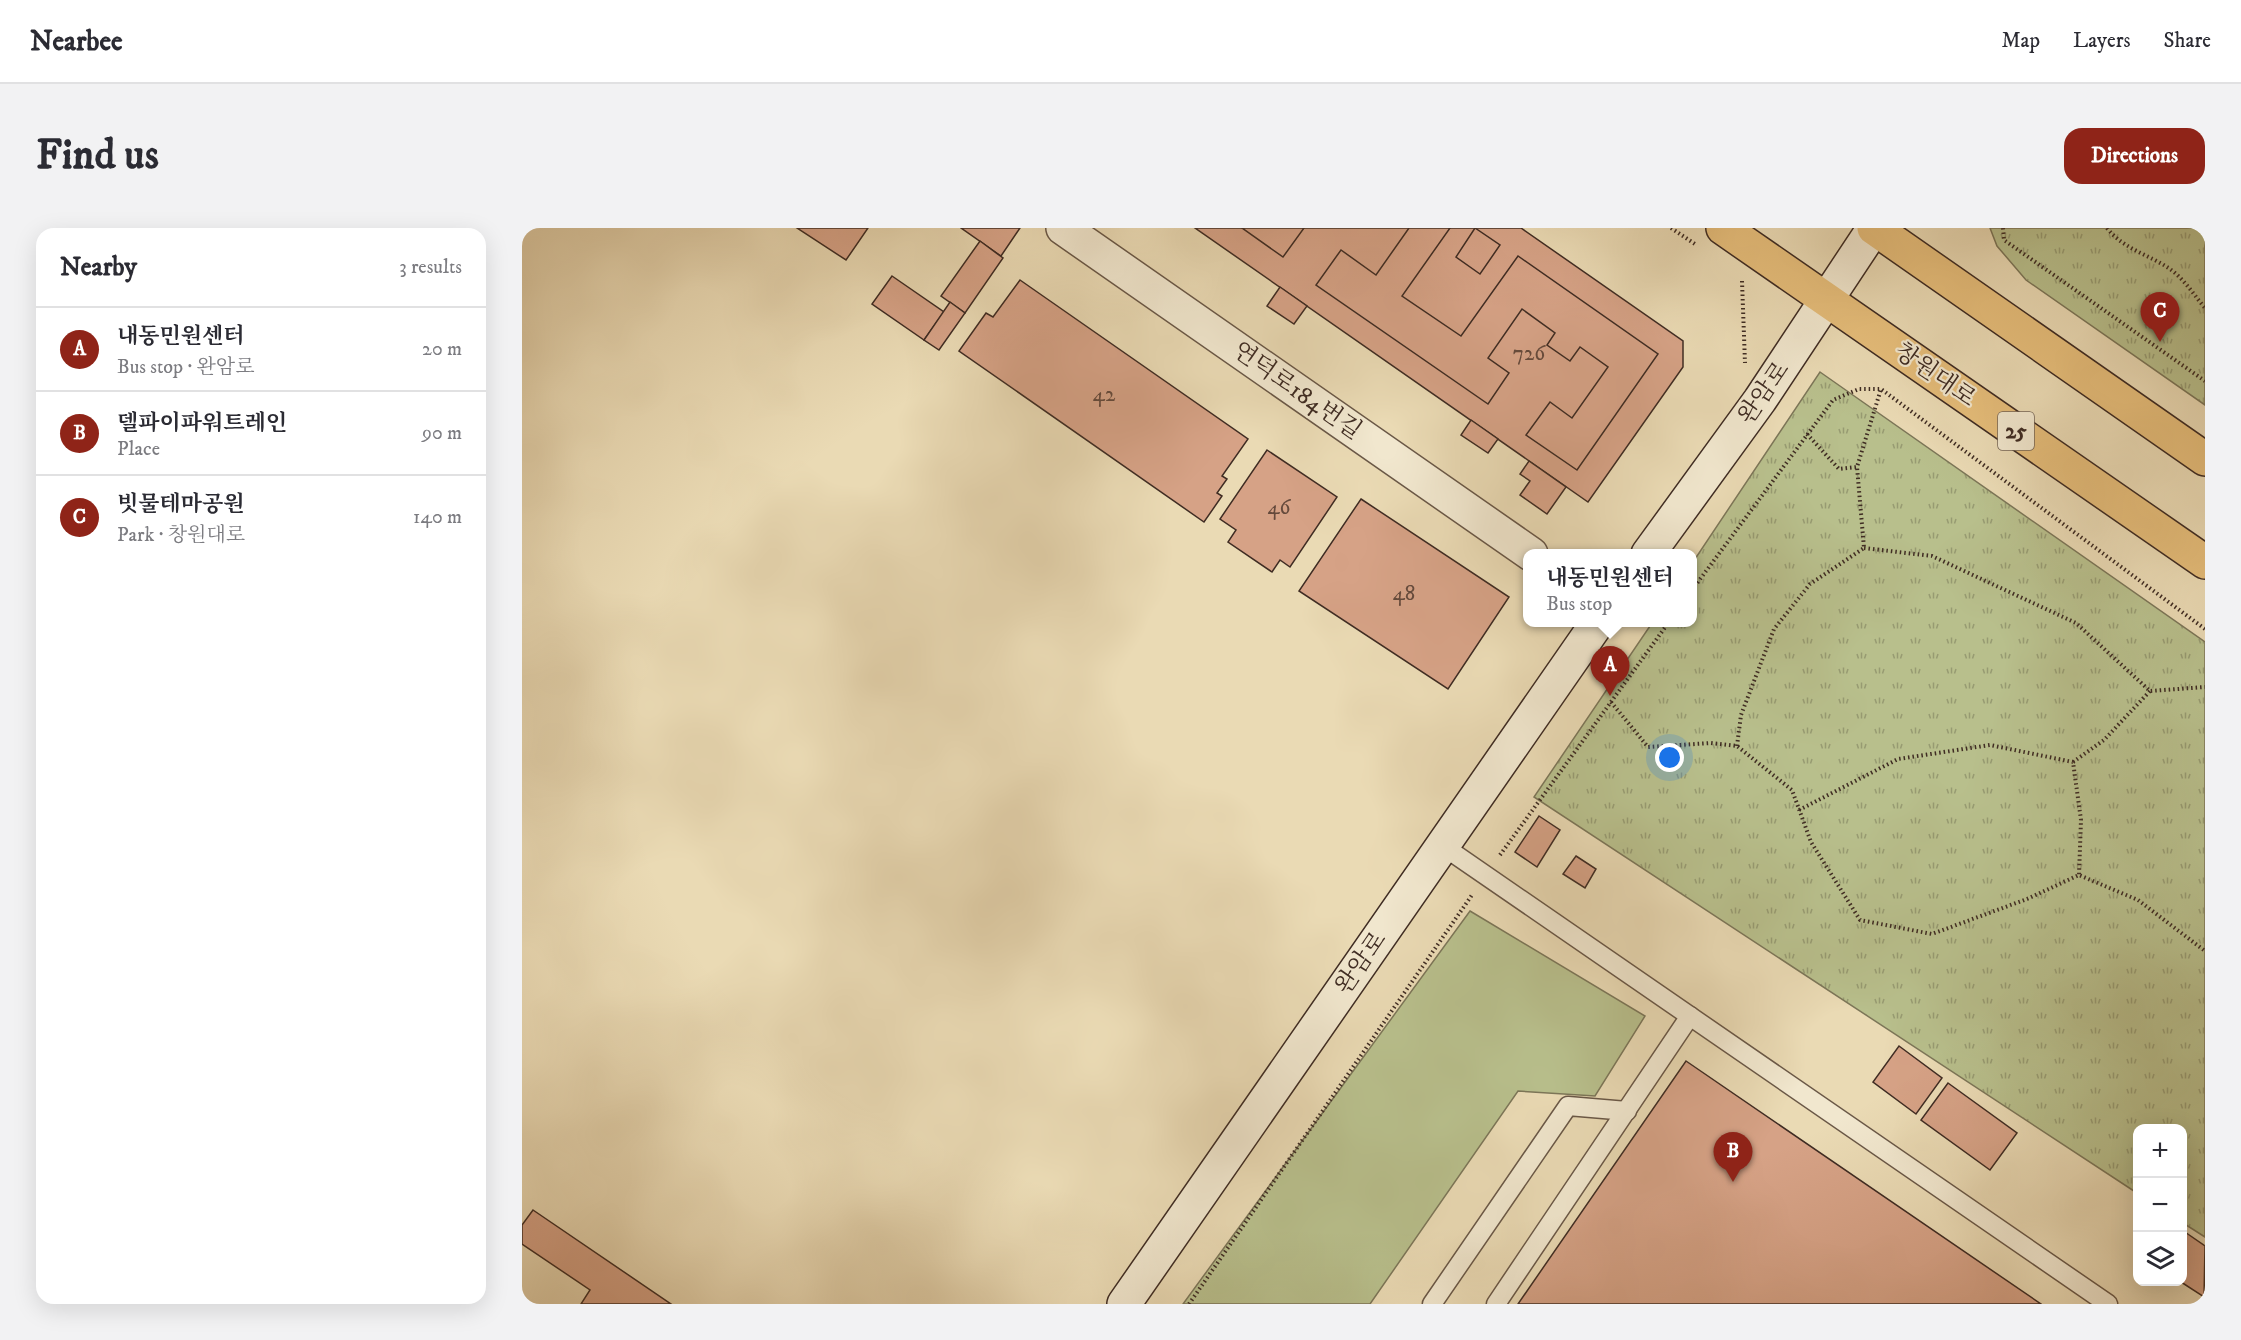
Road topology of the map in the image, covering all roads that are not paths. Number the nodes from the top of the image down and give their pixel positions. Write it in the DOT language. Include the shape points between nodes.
graph roads {
  1 [pos="1063,228"];
  2 [pos="1723,228"];
  3 [pos="1874,228"];
  4 [pos="1828,300"];
  5 [pos="2205,459"];
  6 [pos="1524,549"];
  7 [pos="1652,549"];
  8 [pos="2205,562"];
  9 [pos="1595,627"];
  10 [pos="1443,846"];
  11 [pos="1690,1016"];
  12 [pos="1627,1110"];
  13 [pos="1124,1304"];
  14 [pos="1432,1304"];
  15 [pos="1496,1304"];
  16 [pos="2108,1304"];
  1 -- 6 [label="main road, 연덕로184번길"];
  2 -- 4 [label="main road, 창원대로 / 25"];
  3 -- 4 [label="main road, 완암로"];
  3 -- 5 [label="main road"];
  4 -- 7 [label="main road, 완암로"];
  4 -- 8 [label="main road, 창원대로 / 25"];
  9 -- 10 [label="main road, 완암로"];
  10 -- 11 [label="lane"];
  10 -- 13 [label="main road, 완암로"];
  11 -- 12 [label="lane"];
  11 -- 16 [label="lane"];
  12 -- 14 [label="lane" via="1568,1106"];
  12 -- 15 [label="lane"];
}
